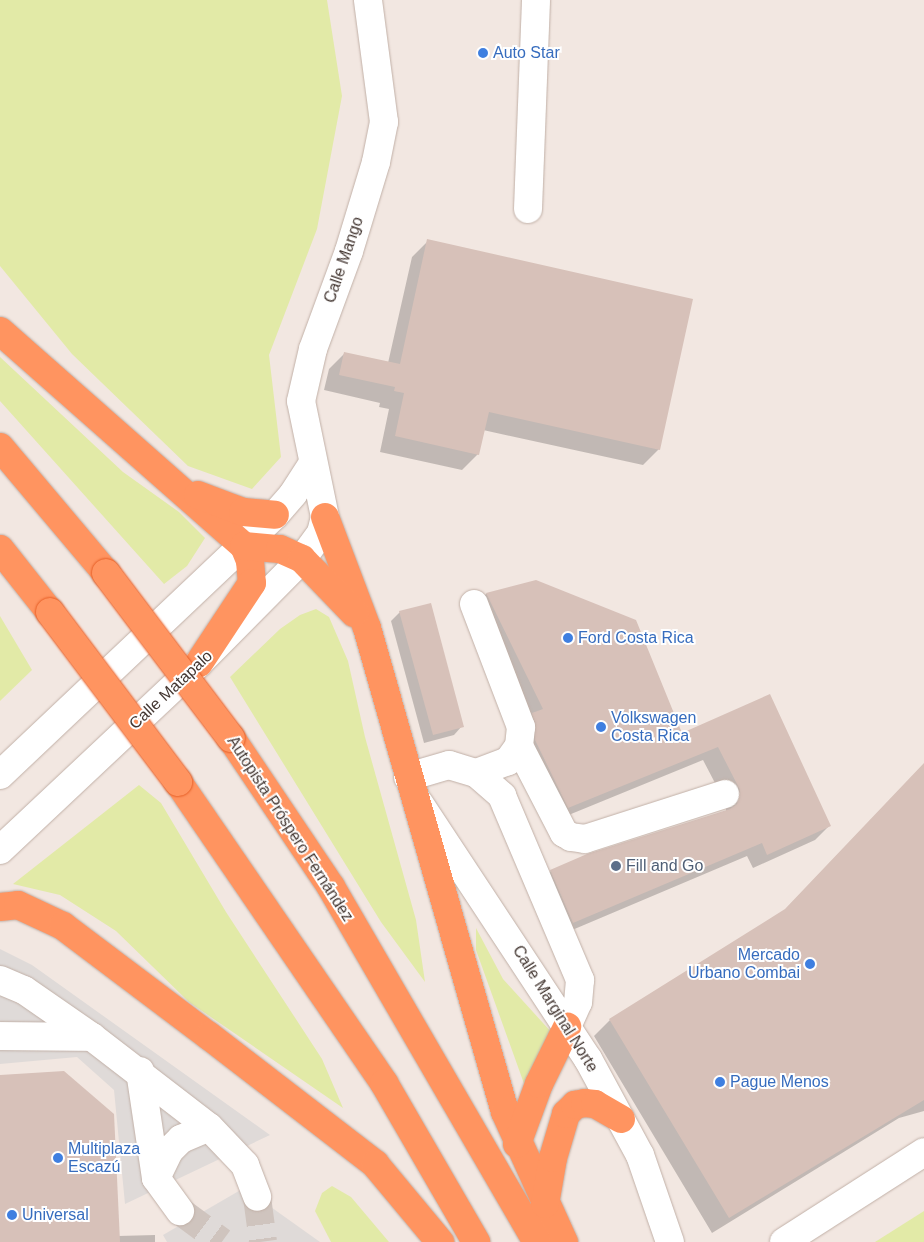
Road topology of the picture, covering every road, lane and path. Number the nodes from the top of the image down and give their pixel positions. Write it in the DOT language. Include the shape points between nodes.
graph roads {
  1 [pos="368,0"];
  2 [pos="536,0"];
  3 [pos="528,209"];
  4 [pos="0,331"];
  5 [pos="0,446"];
  6 [pos="313,463"];
  7 [pos="181,487"];
  8 [pos="275,515"];
  9 [pos="325,517"];
  10 [pos="244,546"];
  11 [pos="0,549"];
  12 [pos="302,559"];
  13 [pos="474,604"];
  14 [pos="367,628"];
  15 [pos="200,664"];
  16 [pos="519,746"];
  17 [pos="476,773"];
  18 [pos="0,775"];
  19 [pos="409,784"];
  20 [pos="725,794"];
  21 [pos="0,850"];
  22 [pos="0,907"];
  23 [pos="12,985"];
  24 [pos="567,1027"];
  25 [pos="10,1035"];
  26 [pos="92,1037"];
  27 [pos="140,1072"];
  28 [pos="621,1119"];
  29 [pos="209,1126"];
  30 [pos="517,1144"];
  31 [pos="924,1152"];
  32 [pos="156,1178"];
  33 [pos="257,1196"];
  34 [pos="545,1204"];
  35 [pos="180,1211"];
  36 [pos="440,1242"];
  37 [pos="476,1242"];
  38 [pos="537,1242"];
  39 [pos="564,1242"];
  40 [pos="670,1242"];
  41 [pos="784,1242"];
  1 -- 6 [label="street, Calle Mango" via="384,122 376,162 349,251 313,349 300,401"];
  2 -- 3 [label="street"];
  4 -- 7 [label="highway"];
  5 -- 38 [label="highway, Autopista Próspero Fernández, bridge" via="106,573 231,738 331,887"];
  6 -- 8 [label="street" via="294,494"];
  6 -- 9 [label="street, Calle Mango"];
  7 -- 8 [label="highway" via="243,512"];
  7 -- 10 [label="highway"];
  8 -- 10 [label="street"];
  9 -- 12 [label="street, Calle Matapalo" via="321,533"];
  9 -- 14 [label="highway"];
  10 -- 12 [label="highway" via="280,549"];
  10 -- 15 [label="highway" via="250,561 252,584"];
  10 -- 18 [label="street"];
  11 -- 37 [label="highway, bridge" via="178,782 384,1083"];
  12 -- 14 [label="highway" via="331,586"];
  12 -- 15 [label="street, Calle Matapalo"];
  13 -- 16 [label="street" via="521,727"];
  14 -- 19 [label="highway"];
  15 -- 21 [label="street, Calle Matapalo"];
  16 -- 17 [label="street" via="508,761"];
  16 -- 20 [label="street" via="564,832 571,837 585,839"];
  17 -- 19 [label="street" via="449,765"];
  17 -- 24 [label="street" via="502,796 580,980 578,1002"];
  19 -- 24 [label="street, Calle Marginal Norte"];
  19 -- 30 [label="highway"];
  22 -- 36 [label="highway" via="18,905 63,926 209,1036 375,1164"];
  23 -- 25 [label="street" via="27,1007"];
  23 -- 26 [label="street"];
  24 -- 28 [label="street, Calle Marginal Norte"];
  24 -- 30 [label="highway"];
  25 -- 26 [label="street"];
  26 -- 27 [label="street"];
  27 -- 29 [label="street"];
  27 -- 32 [label="street"];
  28 -- 34 [label="highway" via="595,1104 585,1103 575,1105 566,1114 553,1158"];
  28 -- 40 [label="street, Calle Marginal Norte" via="640,1155"];
  29 -- 32 [label="street" via="175,1145"];
  29 -- 33 [label="street" via="245,1165"];
  30 -- 34 [label="highway"];
  31 -- 41 [label="street"];
  32 -- 35 [label="street"];
  34 -- 39 [label="highway"];
}
